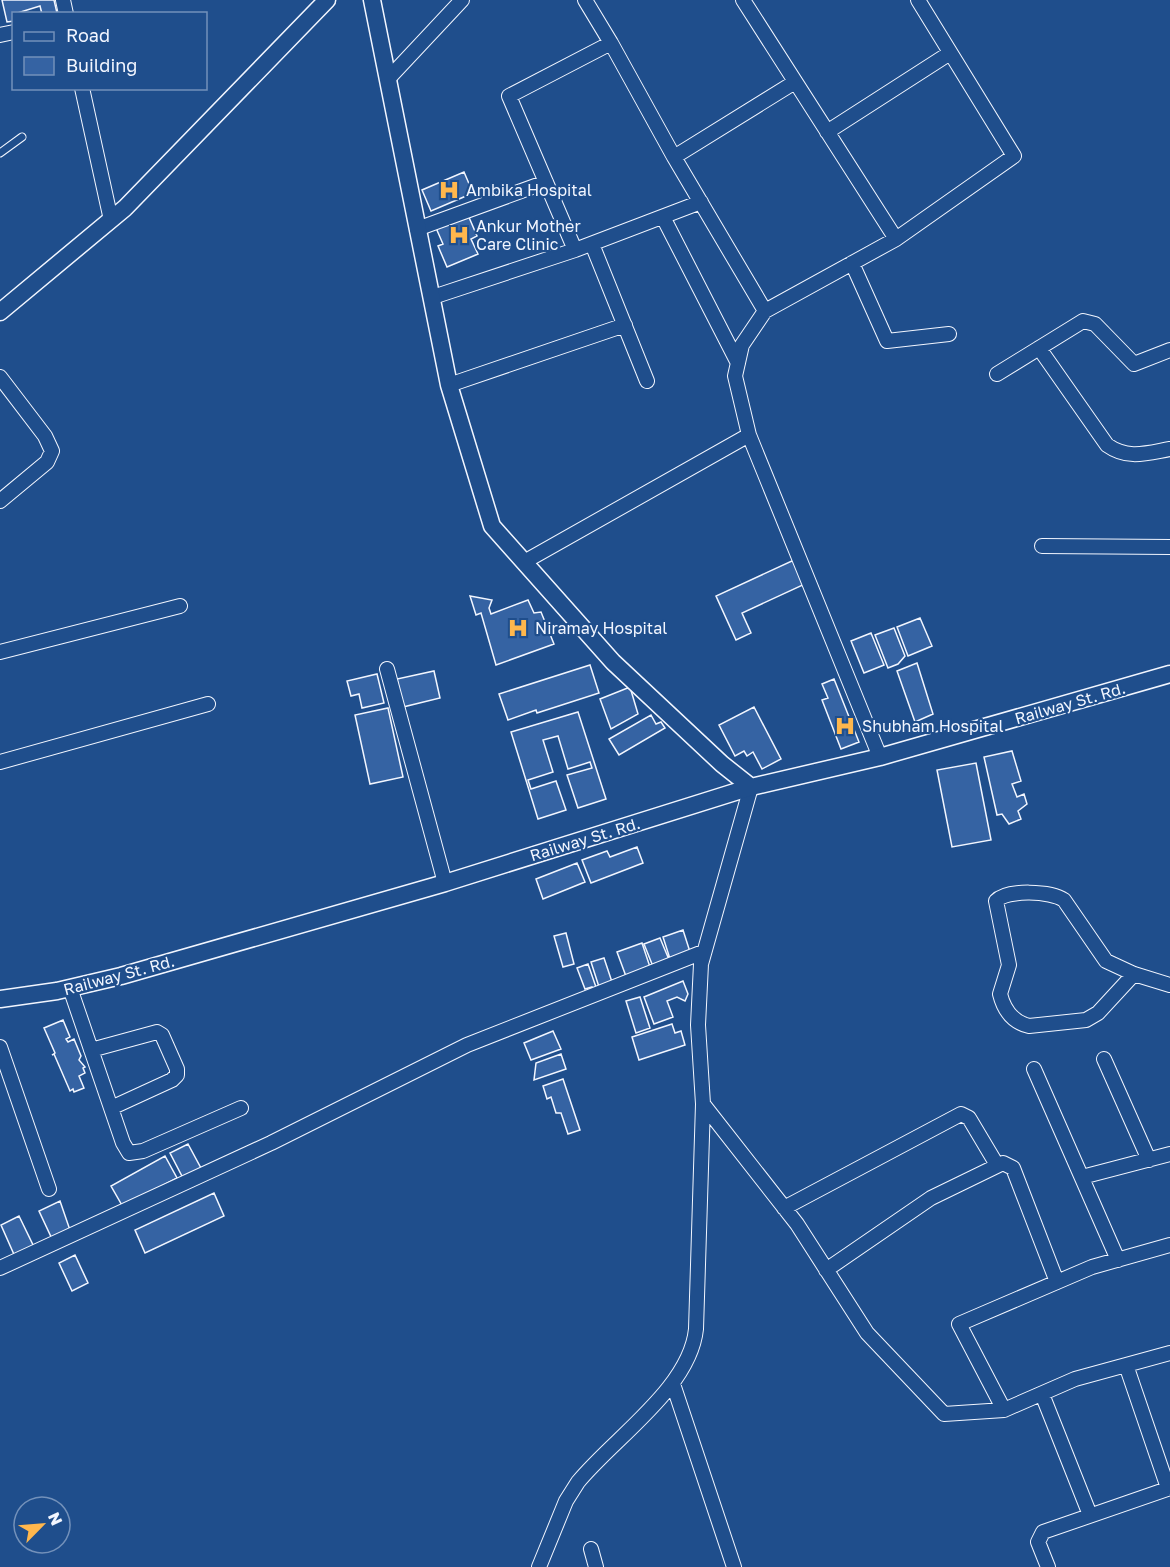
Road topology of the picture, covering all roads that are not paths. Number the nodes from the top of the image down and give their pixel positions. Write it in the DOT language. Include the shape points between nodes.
graph roads {
  1 [pos="327,0"];
  2 [pos="372,0"];
  3 [pos="462,0"];
  4 [pos="585,0"];
  5 [pos="743,0"];
  6 [pos="918,0"];
  7 [pos="611,43"];
  8 [pos="950,52"];
  9 [pos="388,79"];
  10 [pos="795,82"];
  11 [pos="82,90"];
  12 [pos="827,132"];
  13 [pos="22,137"];
  14 [pos="0,153"];
  15 [pos="674,158"];
  16 [pos="546,182"];
  17 [pos="701,202"];
  18 [pos="663,217"];
  19 [pos="111,220"];
  20 [pos="417,229"];
  21 [pos="896,239"];
  22 [pos="592,244"];
  23 [pos="575,250"];
  24 [pos="852,263"];
  25 [pos="433,297"];
  26 [pos="765,311"];
  27 [pos="0,312"];
  28 [pos="624,325"];
  29 [pos="950,334"];
  30 [pos="1039,348"];
  31 [pos="1170,350"];
  32 [pos="738,363"];
  33 [pos="997,374"];
  34 [pos="0,378"];
  35 [pos="647,381"];
  36 [pos="449,385"];
  37 [pos="750,435"];
  38 [pos="1170,449"];
  39 [pos="0,501"];
  40 [pos="1042,546"];
  41 [pos="1170,547"];
  42 [pos="524,562"];
  43 [pos="180,606"];
  44 [pos="0,652"];
  45 [pos="387,669"];
  46 [pos="1170,674"];
  47 [pos="208,704"];
  48 [pos="880,757"];
  49 [pos="0,762"];
  50 [pos="751,787"];
  51 [pos="445,883"];
  52 [pos="703,952"];
  53 [pos="1134,974"];
  54 [pos="1170,985"];
  55 [pos="70,988"];
  56 [pos="0,999"];
  57 [pos="0,1047"];
  58 [pos="91,1050"];
  59 [pos="1104,1059"];
  60 [pos="1034,1069"];
  61 [pos="703,1104"];
  62 [pos="111,1108"];
  63 [pos="241,1108"];
  64 [pos="1170,1154"];
  65 [pos="1149,1160"];
  66 [pos="997,1165"];
  67 [pos="1082,1177"];
  68 [pos="49,1189"];
  69 [pos="784,1208"];
  70 [pos="1170,1245"];
  71 [pos="1118,1260"];
  72 [pos="0,1268"];
  73 [pos="826,1270"];
  74 [pos="1058,1282"];
  75 [pos="1170,1353"];
  76 [pos="1126,1365"];
  77 [pos="673,1384"];
  78 [pos="1042,1394"];
  79 [pos="1004,1410"];
  80 [pos="1169,1488"];
  81 [pos="1090,1515"];
  82 [pos="591,1549"];
  83 [pos="539,1567"];
  84 [pos="596,1567"];
  85 [pos="734,1567"];
  86 [pos="1048,1567"];
  1 -- 19 [label="street"];
  2 -- 9 [label="street"];
  3 -- 9 [label="street"];
  4 -- 7 [label="street"];
  5 -- 10 [label="street"];
  6 -- 8 [label="street"];
  7 -- 15 [label="street"];
  7 -- 16 [label="street" via="509,96"];
  8 -- 12 [label="street"];
  8 -- 21 [label="street" via="1014,156"];
  9 -- 20 [label="street"];
  10 -- 12 [label="street"];
  10 -- 15 [label="street"];
  11 -- 19 [label="street"];
  12 -- 21 [label="street"];
  13 -- 14 [label="lane"];
  15 -- 17 [label="street"];
  16 -- 20 [label="street"];
  16 -- 23 [label="street"];
  17 -- 18 [label="street"];
  17 -- 26 [label="street"];
  18 -- 22 [label="street"];
  18 -- 32 [label="street"];
  19 -- 27 [label="street"];
  20 -- 25 [label="street"];
  21 -- 24 [label="street"];
  22 -- 23 [label="street"];
  22 -- 28 [label="street"];
  23 -- 25 [label="street"];
  24 -- 26 [label="street"];
  24 -- 29 [label="street" via="887,341"];
  25 -- 36 [label="street"];
  26 -- 32 [label="street" via="742,345"];
  28 -- 35 [label="street"];
  28 -- 36 [label="street"];
  30 -- 31 [label="street" via="1076,324 1089,321 1134,364"];
  30 -- 33 [label="street"];
  30 -- 38 [label="street" via="1107,445 1134,455"];
  32 -- 37 [label="street" via="735,376"];
  34 -- 39 [label="street" via="45,436 52,451 47,462"];
  36 -- 42 [label="street" via="492,526"];
  37 -- 42 [label="street"];
  37 -- 48 [label="street"];
  40 -- 41 [label="street"];
  42 -- 50 [label="street" via="613,662"];
  43 -- 44 [label="street"];
  45 -- 51 [label="street"];
  46 -- 48 [label="street, Railway St. Rd."];
  47 -- 49 [label="street"];
  48 -- 50 [label="street, Railway St. Rd."];
  50 -- 51 [label="street, Railway St. Rd."];
  50 -- 52 [label="street"];
  51 -- 55 [label="street, Railway St. Rd."];
  52 -- 61 [label="street" via="698,1025"];
  52 -- 72 [label="street" via="467,1046 271,1143"];
  53 -- 53 [label="street" via="1106,961 1057,895 1006,895 996,902 1009,965 1000,994 1008,1013 1021,1024 1086,1020 1098,1013"];
  53 -- 54 [label="street"];
  55 -- 56 [label="street, Railway St. Rd."];
  55 -- 58 [label="street"];
  57 -- 68 [label="street"];
  58 -- 62 [label="street"];
  58 -- 62 [label="street" via="157,1032 177,1069 172,1080"];
  59 -- 65 [label="street"];
  60 -- 67 [label="street"];
  61 -- 69 [label="street"];
  61 -- 77 [label="street" via="695,1342"];
  62 -- 63 [label="street" via="125,1148 134,1154"];
  64 -- 65 [label="street"];
  65 -- 67 [label="street"];
  66 -- 69 [label="street" via="969,1118 961,1114"];
  66 -- 73 [label="street" via="931,1198"];
  66 -- 74 [label="street" via="1009,1164 1013,1168"];
  67 -- 71 [label="street"];
  69 -- 73 [label="street"];
  70 -- 71 [label="street"];
  71 -- 74 [label="street"];
  73 -- 79 [label="street" via="867,1333 944,1414"];
  74 -- 79 [label="street" via="959,1324"];
  75 -- 76 [label="street"];
  76 -- 78 [label="street" via="1075,1379"];
  76 -- 80 [label="street"];
  77 -- 83 [label="street" via="578,1482"];
  77 -- 85 [label="street"];
  78 -- 79 [label="street"];
  78 -- 81 [label="street"];
  80 -- 81 [label="street"];
  81 -- 86 [label="street" via="1047,1529 1039,1537"];
  82 -- 84 [label="street"];
}
